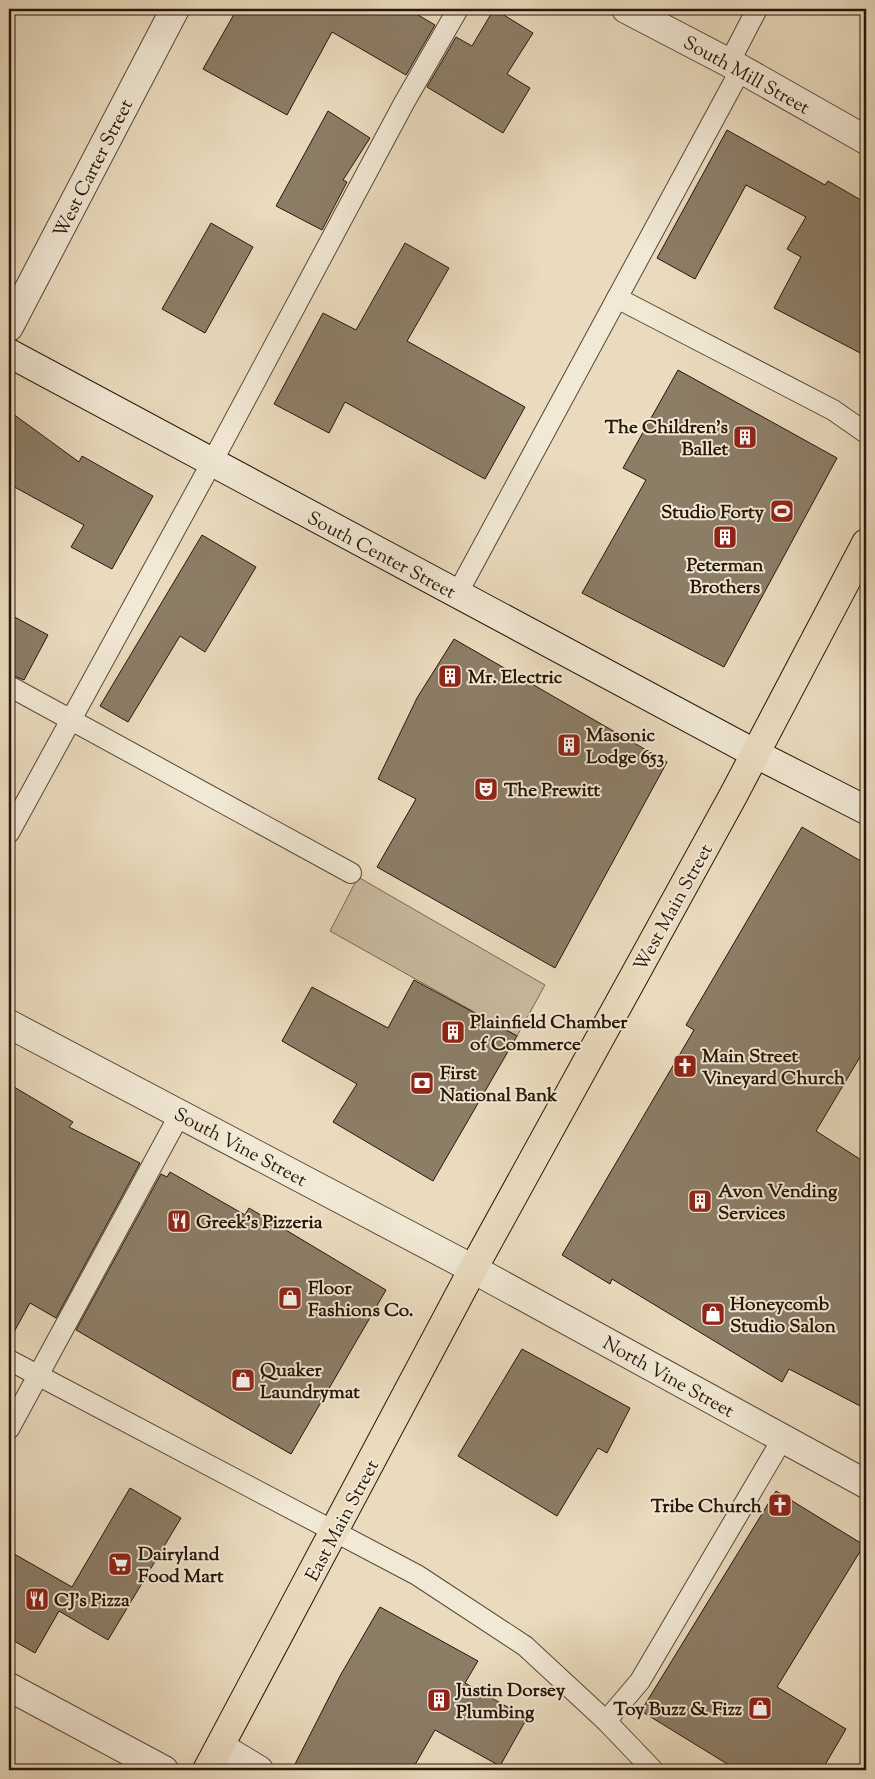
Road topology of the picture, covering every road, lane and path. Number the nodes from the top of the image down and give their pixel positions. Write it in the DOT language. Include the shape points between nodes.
graph roads {
  1 [pos="175,9"];
  2 [pos="458,9"];
  3 [pos="626,9"];
  4 [pos="757,9"];
  5 [pos="735,66"];
  6 [pos="866,140"];
  7 [pos="617,298"];
  8 [pos="9,327"];
  9 [pos="9,353"];
  10 [pos="866,433"];
  11 [pos="212,462"];
  12 [pos="866,543"];
  13 [pos="457,594"];
  14 [pos="9,686"];
  15 [pos="70,720"];
  16 [pos="756,754"];
  17 [pos="866,810"];
  18 [pos="9,833"];
  19 [pos="351,873"];
  20 [pos="9,1024"];
  21 [pos="180,1114"];
  22 [pos="473,1269"];
  23 [pos="9,1360"];
  24 [pos="38,1376"];
  25 [pos="9,1429"];
  26 [pos="783,1438"];
  27 [pos="866,1484"];
  28 [pos="334,1532"];
  29 [pos="9,1688"];
  30 [pos="606,1721"];
  31 [pos="221,1747"];
  32 [pos="164,1770"];
  33 [pos="207,1770"];
  34 [pos="259,1770"];
  35 [pos="653,1770"];
  1 -- 8 [label="street, West Carter Street"];
  2 -- 11 [label="lane" via="404,103"];
  3 -- 5 [label="street, South Mill Street"];
  4 -- 5 [label="lane"];
  5 -- 6 [label="street, South Mill Street"];
  5 -- 7 [label="lane"];
  7 -- 10 [label="lane" via="833,410"];
  7 -- 13 [label="lane"];
  9 -- 11 [label="street, South Center Street"];
  11 -- 13 [label="street, South Center Street"];
  11 -- 15 [label="lane"];
  12 -- 16 [label="main road, West Main Street"];
  13 -- 16 [label="street, South Center Street"];
  14 -- 15 [label="lane"];
  15 -- 18 [label="lane"];
  15 -- 19 [label="lane"];
  16 -- 17 [label="street, South Center Street"];
  16 -- 22 [label="main road, West Main Street"];
  20 -- 21 [label="street, South Vine Street"];
  21 -- 22 [label="street, South Vine Street"];
  21 -- 24 [label="lane"];
  22 -- 26 [label="street, North Vine Street"];
  22 -- 28 [label="main road, East Main Street"];
  23 -- 24 [label="lane"];
  24 -- 25 [label="lane"];
  24 -- 28 [label="lane"];
  26 -- 27 [label="street, North Vine Street"];
  26 -- 30 [label="lane" via="640,1681"];
  28 -- 30 [label="lane" via="417,1575 525,1646"];
  28 -- 31 [label="main road, East Main Street"];
  29 -- 32 [label="street"];
  30 -- 35 [label="lane"];
  31 -- 33 [label="main road, East Main Street"];
  31 -- 34 [label="street"];
}
